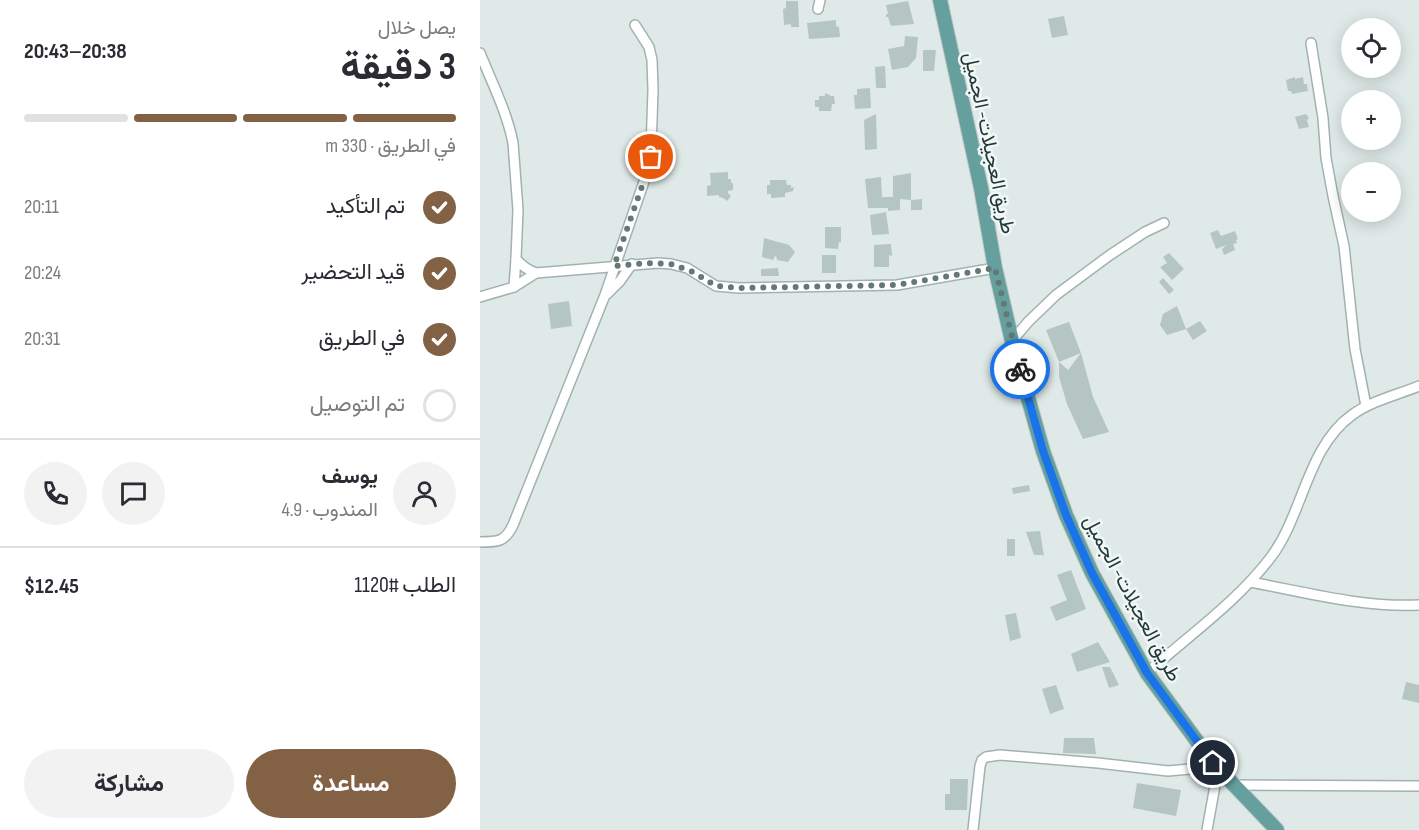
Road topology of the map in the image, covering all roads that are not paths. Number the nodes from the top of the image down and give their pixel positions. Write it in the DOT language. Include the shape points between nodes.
graph roads {
  1 [pos="940,0"];
  2 [pos="634,25"];
  3 [pos="1311,43"];
  4 [pos="480,53"];
  5 [pos="1164,223"];
  6 [pos="516,258"];
  7 [pos="632,264"];
  8 [pos="614,266"];
  9 [pos="995,268"];
  10 [pos="536,273"];
  11 [pos="514,287"];
  12 [pos="605,295"];
  13 [pos="480,297"];
  14 [pos="1012,341"];
  15 [pos="1419,386"];
  16 [pos="1366,406"];
  17 [pos="480,542"];
  18 [pos="1250,582"];
  19 [pos="1419,605"];
  20 [pos="1147,673"];
  21 [pos="1215,766"];
  22 [pos="1234,785"];
  23 [pos="1419,786"];
  24 [pos="973,830"];
  25 [pos="1207,830"];
  26 [pos="1277,830"];
  1 -- 9 [label="main road, طريق العجيلات- الجميل"];
  2 -- 8 [label="street" via="649,47 652,60 651,150"];
  3 -- 16 [label="street"];
  4 -- 6 [label="street" via="508,120 513,143 518,210"];
  5 -- 14 [label="street" via="1144,232 1056,295"];
  6 -- 10 [label="street"];
  6 -- 11 [label="street"];
  7 -- 8 [label="street"];
  7 -- 9 [label="street" via="679,266 716,286 739,288 897,285"];
  7 -- 12 [label="street"];
  8 -- 10 [label="street"];
  8 -- 12 [label="street"];
  9 -- 14 [label="main road, طريق العجيلات- الجميل"];
  10 -- 11 [label="street"];
  11 -- 13 [label="street"];
  12 -- 17 [label="street" via="508,535 502,540"];
  14 -- 20 [label="main road, طريق العجيلات- الجميل" via="1066,515 1092,573"];
  15 -- 16 [label="street"];
  16 -- 18 [label="street" via="1329,436 1273,555"];
  18 -- 19 [label="street" via="1366,602"];
  18 -- 20 [label="street"];
  20 -- 21 [label="main road, طريق العجيلات- الجميل"];
  21 -- 22 [label="main road, طريق العجيلات- الجميل"];
  21 -- 24 [label="street" via="1168,771 1000,755 986,757 980,766"];
  21 -- 25 [label="street"];
  22 -- 23 [label="street"];
  22 -- 26 [label="main road, طريق العجيلات- الجميل"];
}
